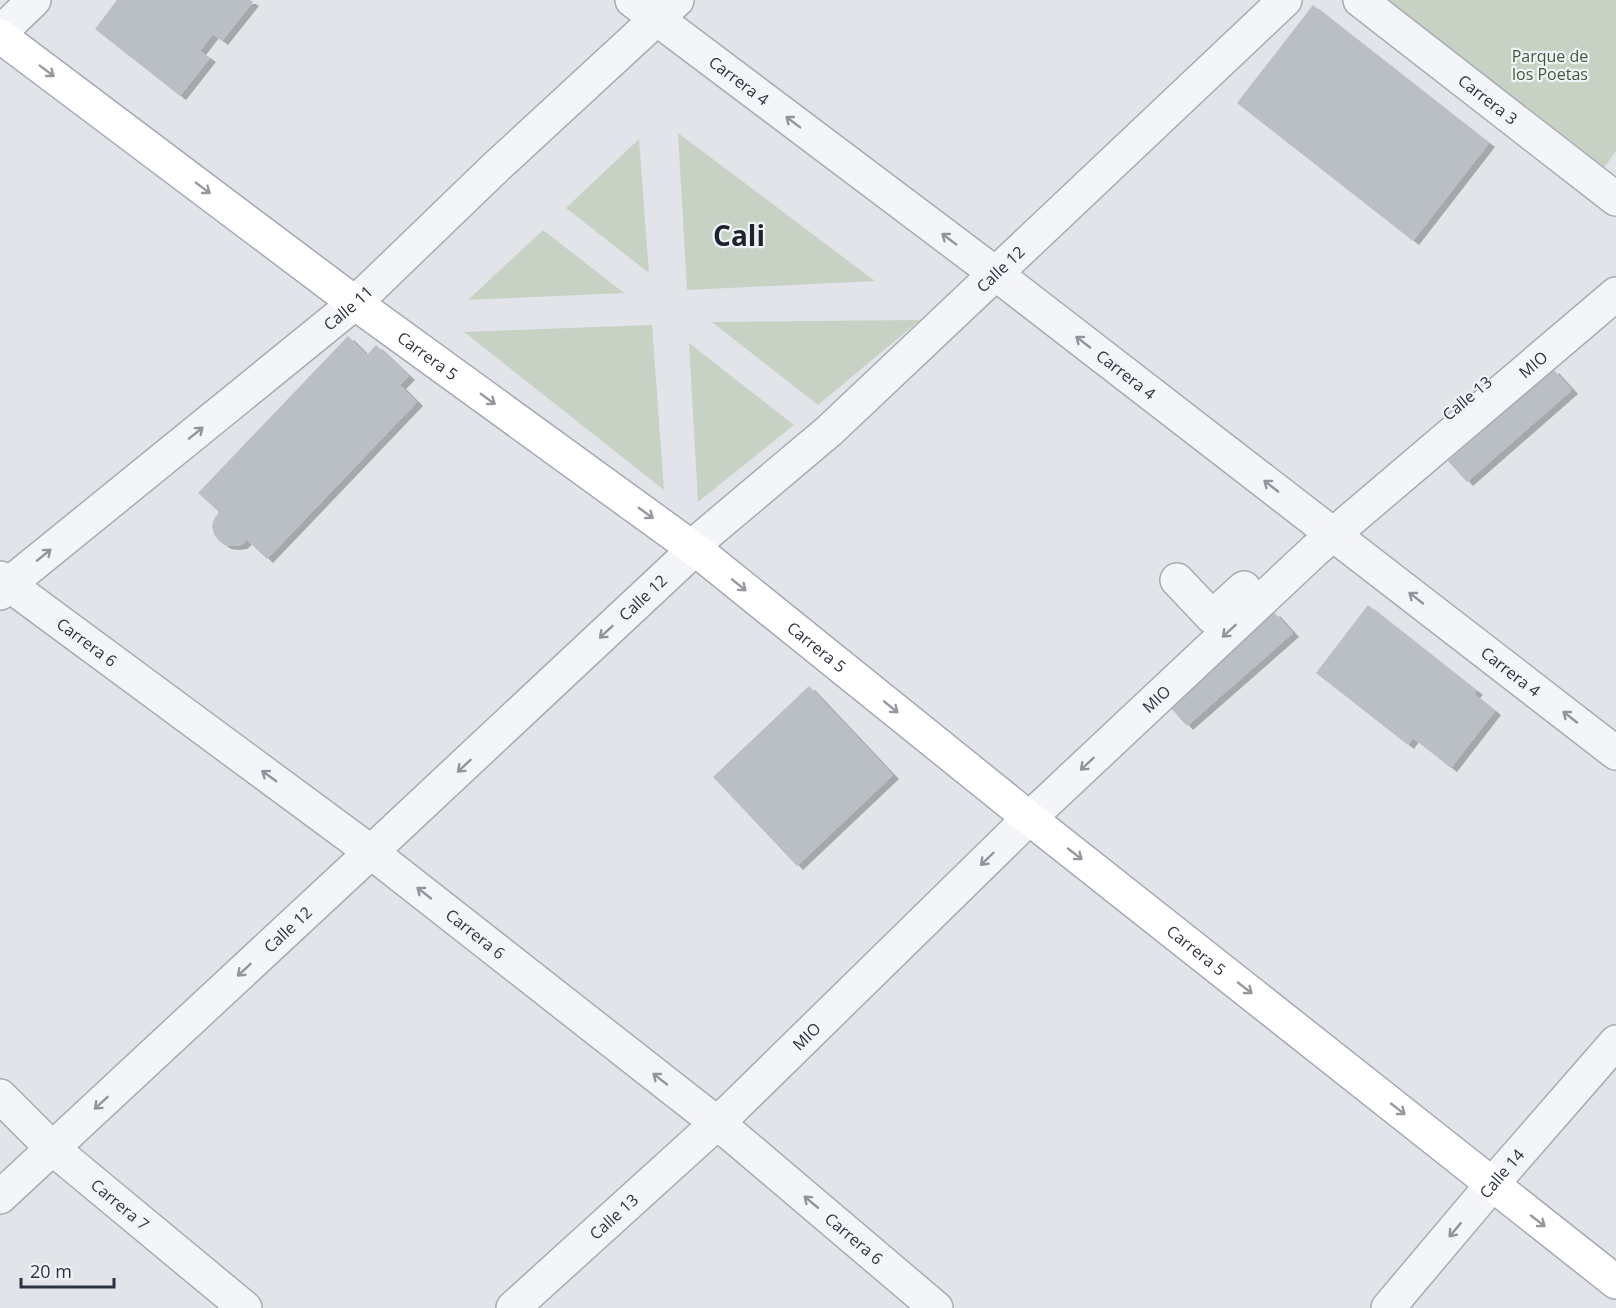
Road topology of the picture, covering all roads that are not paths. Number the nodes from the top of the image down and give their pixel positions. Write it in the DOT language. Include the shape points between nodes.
graph roads {
  1 [pos="34,0"];
  2 [pos="1285,0"];
  3 [pos="1360,0"];
  4 [pos="655,6"];
  5 [pos="0,34"];
  6 [pos="1616,200"];
  7 [pos="1616,273"];
  8 [pos="996,274"];
  9 [pos="1616,294"];
  10 [pos="355,303"];
  11 [pos="1326,528"];
  12 [pos="693,548"];
  13 [pos="1177,580"];
  14 [pos="3,585"];
  15 [pos="1616,753"];
  16 [pos="1038,825"];
  17 [pos="371,852"];
  18 [pos="1616,1042"];
  19 [pos="0,1096"];
  20 [pos="723,1135"];
  21 [pos="52,1148"];
  22 [pos="1492,1185"];
  23 [pos="0,1197"];
  24 [pos="1616,1282"];
  25 [pos="245,1308"];
  26 [pos="513,1308"];
  27 [pos="544,1308"];
  28 [pos="936,1308"];
  29 [pos="1388,1308"];
  1 -- 5 [label="street"];
  2 -- 8 [label="street, Calle 12"];
  3 -- 6 [label="street, Carrera 3"];
  8 -- 4 [label="street, Carrera 4, one-way"];
  4 -- 10 [label="street, Calle 11"];
  5 -- 10 [label="main road, Carrera 5, one-way"];
  7 -- 11 [label="street, Calle 13"];
  11 -- 8 [label="street, Carrera 4, one-way"];
  8 -- 12 [label="street, Calle 12" via="829,431"];
  9 -- 11 [label="street, MIO"];
  10 -- 12 [label="main road, Carrera 5, one-way"];
  14 -- 10 [label="street, Calle 11, one-way"];
  11 -- 13 [label="street" via="1212,617"];
  15 -- 11 [label="street, Carrera 4, one-way"];
  11 -- 16 [label="street, MIO, one-way" via="1264,597"];
  12 -- 16 [label="main road, Carrera 5, one-way"];
  12 -- 17 [label="street, Calle 12, one-way"];
  17 -- 14 [label="street, Carrera 6, one-way"];
  16 -- 20 [label="street, MIO"];
  16 -- 22 [label="main road, Carrera 5, one-way"];
  20 -- 17 [label="street, Carrera 6, one-way"];
  17 -- 21 [label="street, Calle 12, one-way"];
  18 -- 22 [label="street, Calle 14"];
  19 -- 21 [label="street, Carrera 7"];
  20 -- 26 [label="street, Calle 13"];
  20 -- 27 [label="street, Calle 13"];
  28 -- 20 [label="street, Carrera 6, one-way"];
  21 -- 23 [label="street, Calle 12"];
  21 -- 25 [label="street, Carrera 7"];
  22 -- 24 [label="main road, Carrera 5, one-way"];
  22 -- 29 [label="street, Calle 14, one-way"];
}
